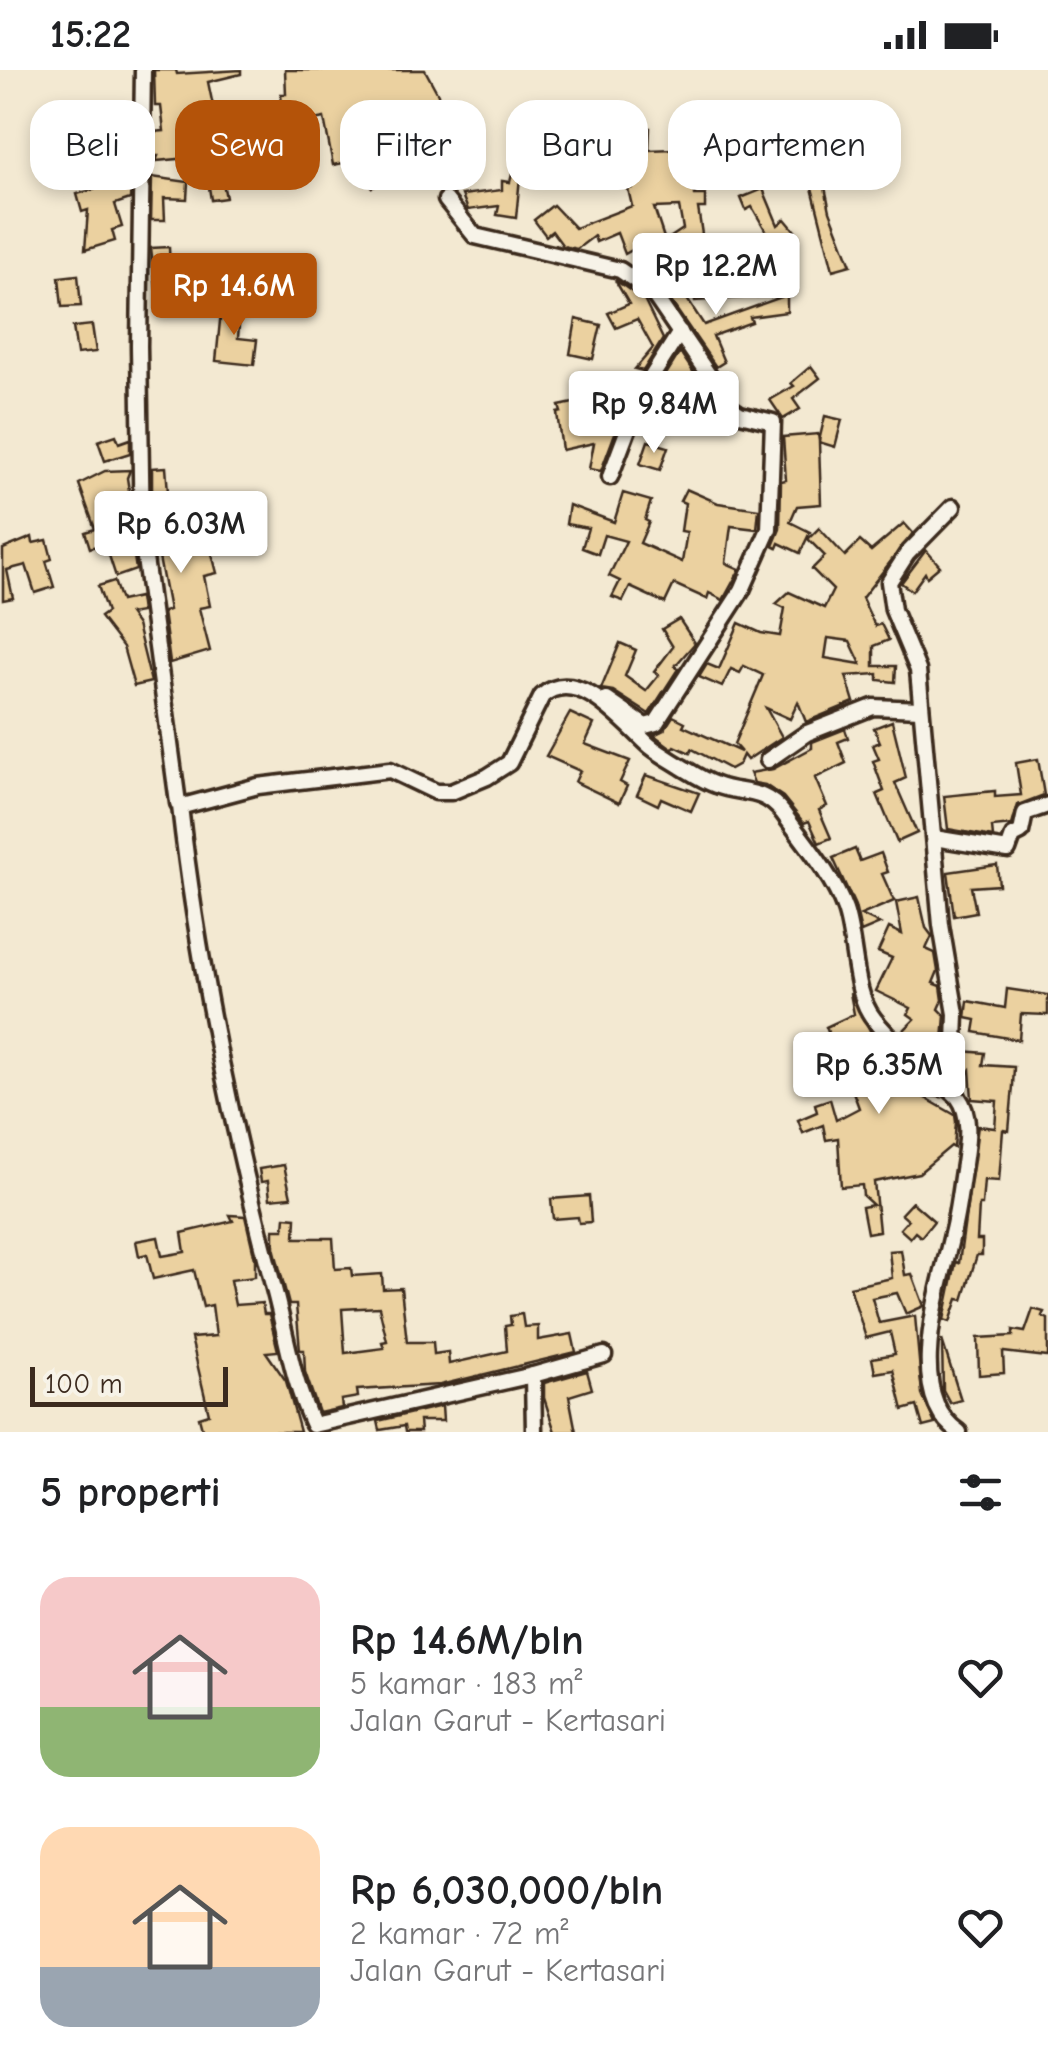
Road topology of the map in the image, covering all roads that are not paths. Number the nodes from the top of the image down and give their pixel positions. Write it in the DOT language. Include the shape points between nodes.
graph roads {
  1 [pos="143,70"];
  2 [pos="446,200"];
  3 [pos="680,332"];
  4 [pos="610,477"];
  5 [pos="952,508"];
  6 [pos="584,692"];
  7 [pos="920,709"];
  8 [pos="768,760"];
  9 [pos="180,806"];
  10 [pos="1048,806"];
  11 [pos="934,838"];
  12 [pos="922,1063"];
  13 [pos="604,1355"];
  14 [pos="533,1375"];
  15 [pos="317,1428"];
  16 [pos="534,1432"];
  17 [pos="959,1432"];
  1 -- 9 [label="street" via="142,536"];
  2 -- 3 [label="street" via="476,236 620,270 652,292"];
  3 -- 4 [label="street" via="642,392"];
  3 -- 6 [label="street" via="731,408 774,422 769,529 742,590 656,723 644,726 625,709"];
  5 -- 7 [label="street" via="889,582 918,670"];
  6 -- 9 [label="street" via="549,690 509,763 451,792 436,792 390,770 258,786"];
  6 -- 12 [label="street" via="681,766 718,786 770,799 844,907 873,1019"];
  7 -- 8 [label="street" via="873,707 807,733"];
  7 -- 11 [label="street"];
  9 -- 15 [label="street" via="228,1099 290,1355"];
  10 -- 11 [label="street" via="1025,813 1008,850"];
  11 -- 12 [label="street" via="956,1042 943,1065"];
  12 -- 17 [label="street" via="958,1097 967,1116 957,1212 929,1333 937,1406"];
  13 -- 14 [label="street"];
  14 -- 15 [label="street"];
  14 -- 16 [label="street"];
}
